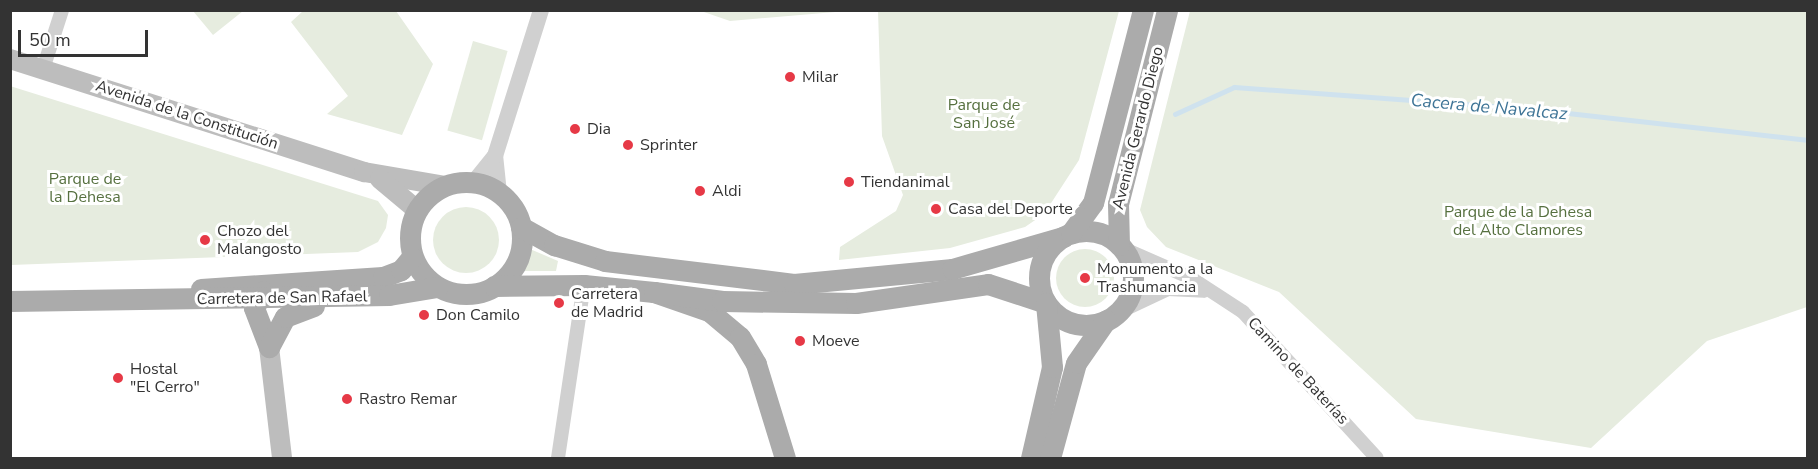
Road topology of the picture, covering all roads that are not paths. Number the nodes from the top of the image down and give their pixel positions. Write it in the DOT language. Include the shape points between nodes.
graph roads {
  1 [pos="62,10"];
  2 [pos="541,10"];
  3 [pos="1143,10"];
  4 [pos="1167,10"];
  5 [pos="10,59"];
  6 [pos="43,69"];
  7 [pos="495,156"];
  8 [pos="364,171"];
  9 [pos="472,183"];
  10 [pos="446,186"];
  11 [pos="499,193"];
  12 [pos="417,210"];
  13 [pos="521,227"];
  14 [pos="1067,235"];
  15 [pos="1121,247"];
  16 [pos="408,263"];
  17 [pos="584,285"];
  18 [pos="495,286"];
  19 [pos="437,287"];
  20 [pos="654,292"];
  21 [pos="1212,292"];
  22 [pos="401,295"];
  23 [pos="126,298"];
  24 [pos="254,300"];
  25 [pos="10,301"];
  26 [pos="221,301"];
  27 [pos="1046,303"];
  28 [pos="1110,318"];
  29 [pos="258,325"];
  30 [pos="269,347"];
  31 [pos="282,459"];
  32 [pos="558,459"];
  33 [pos="785,459"];
  34 [pos="1031,459"];
  35 [pos="1050,459"];
  36 [pos="1377,459"];
  1 -- 6 [label="street"];
  2 -- 7 [label="street"];
  3 -- 14 [label="main road, Avenida Gerardo Diego" via="1093,203"];
  4 -- 15 [label="main road, Avenida Gerardo Diego" via="1118,204"];
  5 -- 6 [label="main road, Avenida de la Constitución"];
  6 -- 8 [label="main road, Avenida de la Constitución"];
  7 -- 9 [label="street"];
  7 -- 11 [label="street"];
  8 -- 10 [label="main road, Avenida de la Constitución"];
  8 -- 12 [label="main road, Avenida de la Constitución" via="390,184"];
  9 -- 10 [label="main road"];
  9 -- 11 [label="main road"];
  10 -- 12 [label="main road"];
  11 -- 13 [label="main road"];
  12 -- 16 [label="main road"];
  13 -- 14 [label="main road" via="554,245 605,261 794,284 952,269"];
  13 -- 18 [label="main road" via="518,259"];
  14 -- 15 [label="main road" via="1097,232"];
  14 -- 27 [label="main road" via="1040,266"];
  15 -- 21 [label="street, Camino de Baterías"];
  15 -- 28 [label="main road" via="1132,281"];
  16 -- 19 [label="main road"];
  16 -- 23 [label="main road, Carretera de San Rafael" via="374,278"];
  16 -- 24 [label="main road" via="369,286 265,290"];
  17 -- 18 [label="main road"];
  17 -- 20 [label="main road"];
  17 -- 32 [label="street"];
  18 -- 19 [label="main road" via="464,295"];
  19 -- 22 [label="main road, Carretera de San Rafael"];
  20 -- 27 [label="main road" via="722,301 856,303 988,284"];
  20 -- 33 [label="main road" via="709,310 740,337 764,382"];
  21 -- 28 [label="street" via="1168,289"];
  21 -- 36 [label="street, Camino de Baterías" via="1257,324"];
  22 -- 24 [label="main road, Carretera de San Rafael"];
  22 -- 30 [label="main road" via="295,309 281,321"];
  23 -- 25 [label="main road, Carretera de San Rafael"];
  23 -- 26 [label="main road, Carretera de San Rafael"];
  24 -- 26 [label="main road, Carretera de San Rafael"];
  24 -- 29 [label="main road"];
  26 -- 29 [label="main road"];
  27 -- 28 [label="main road" via="1072,323"];
  27 -- 34 [label="main road" via="1052,367"];
  28 -- 35 [label="main road" via="1076,363"];
  29 -- 30 [label="main road"];
  30 -- 31 [label="main road"];
}
